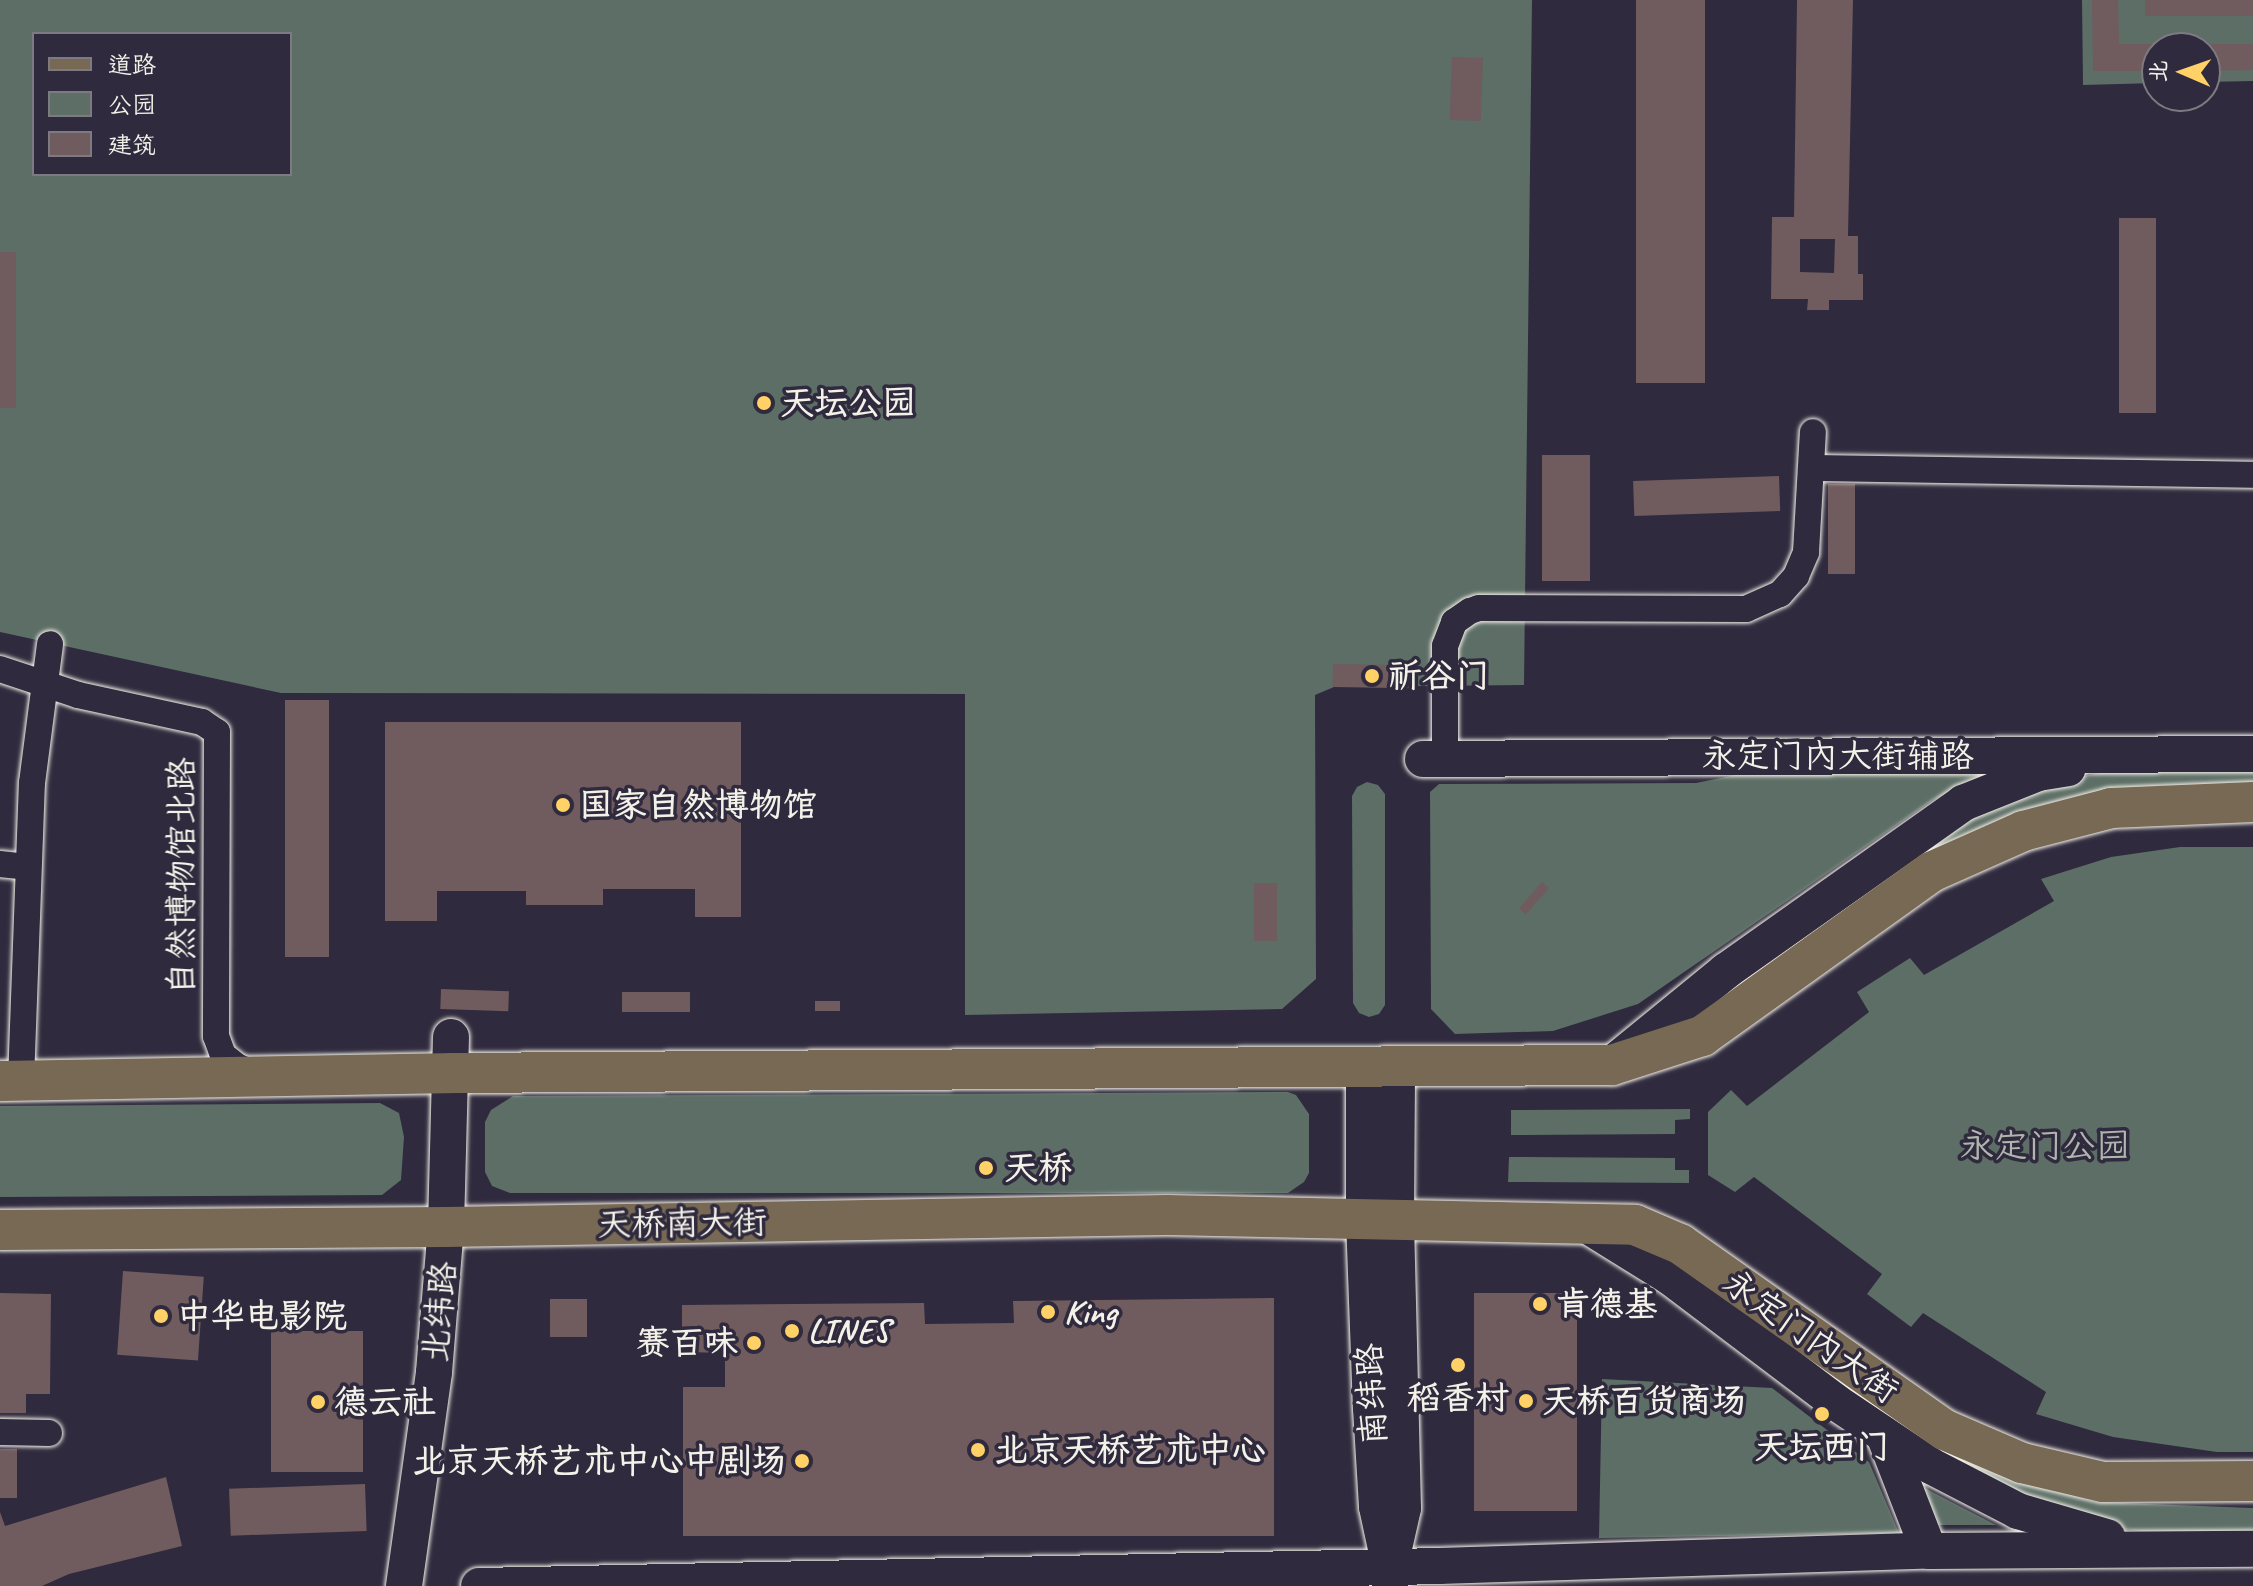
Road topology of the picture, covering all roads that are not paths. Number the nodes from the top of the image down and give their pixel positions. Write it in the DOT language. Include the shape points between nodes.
graph roads {
  1 [pos="1813,432"];
  2 [pos="1813,468"];
  3 [pos="2253,475"];
  4 [pos="50,644"];
  5 [pos="0,669"];
  6 [pos="45,684"];
  7 [pos="2156,753"];
  8 [pos="2253,754"];
  9 [pos="1434,759"];
  10 [pos="2253,802"];
  11 [pos="0,864"];
  12 [pos="27,867"];
  13 [pos="1736,988"];
  14 [pos="452,1055"];
  15 [pos="1381,1067"];
  16 [pos="265,1077"];
  17 [pos="10,1081"];
  18 [pos="1380,1220"];
  19 [pos="446,1227"];
  20 [pos="0,1230"];
  21 [pos="1804,1354"];
  22 [pos="0,1432"];
  23 [pos="49,1433"];
  24 [pos="1884,1435"];
  25 [pos="2253,1481"];
  26 [pos="2176,1548"];
  27 [pos="2253,1549"];
  28 [pos="1929,1551"];
  29 [pos="1390,1576"];
  30 [pos="404,1586"];
  31 [pos="479,1586"];
  1 -- 2 [label="street"];
  2 -- 3 [label="street"];
  2 -- 9 [label="street" via="1809,537 1801,567 1780,594 1759,606 1479,608 1461,616 1445,646"];
  4 -- 6 [label="street"];
  5 -- 6 [label="street, 自然博物馆北路"];
  6 -- 12 [label="street"];
  6 -- 16 [label="street, 自然博物馆北路" via="202,722 217,732 216,1036 223,1055"];
  7 -- 8 [label="street, 永定门内大街辅路"];
  7 -- 9 [label="street, 永定门内大街辅路"];
  7 -- 13 [label="street" via="2038,773 1963,803 1790,925"];
  10 -- 13 [label="main road" via="2111,808 2023,831 1931,872 1815,956"];
  11 -- 12 [label="street"];
  12 -- 17 [label="street"];
  13 -- 15 [label="main road" via="1702,1036 1612,1065"];
  14 -- 15 [label="main road"];
  14 -- 16 [label="main road"];
  14 -- 19 [label="street, 北纬路"];
  15 -- 18 [label="street, 南纬路"];
  16 -- 17 [label="main road"];
  18 -- 19 [label="main road, 天桥南大街" via="1167,1215"];
  18 -- 21 [label="main road, 永定门内大街" via="1635,1225 1680,1244 1729,1300"];
  18 -- 29 [label="street, 南纬路" via="1377,1507"];
  19 -- 20 [label="main road, 天桥南大街"];
  19 -- 30 [label="street, 北纬路" via="434,1372"];
  21 -- 24 [label="street"];
  21 -- 25 [label="main road, 永定门内大街" via="1945,1430 2022,1463 2103,1482"];
  22 -- 23 [label="street"];
  24 -- 26 [label="street" via="1955,1480 2018,1511 2085,1533"];
  24 -- 28 [label="street"];
  26 -- 27 [label="street"];
  26 -- 28 [label="street"];
  28 -- 29 [label="street"];
  29 -- 31 [label="street"];
}
